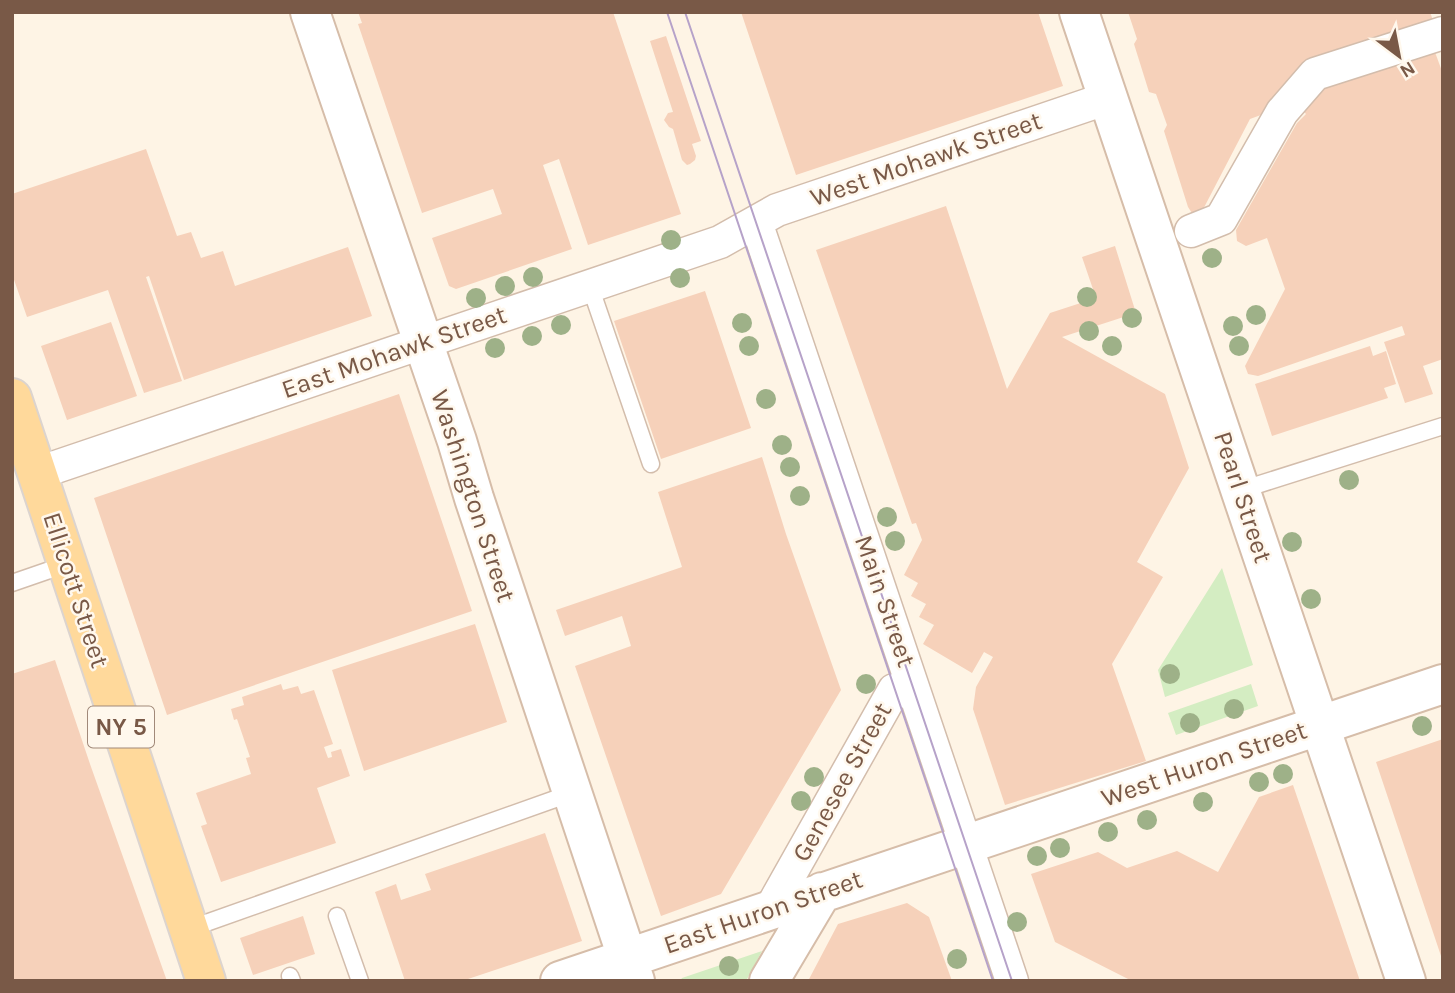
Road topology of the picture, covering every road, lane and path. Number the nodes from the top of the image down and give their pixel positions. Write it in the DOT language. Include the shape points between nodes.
graph roads {
  1 [pos="310,12"];
  2 [pos="1079,12"];
  3 [pos="1443,33"];
  4 [pos="1108,98"];
  5 [pos="747,227"];
  6 [pos="1191,231"];
  7 [pos="590,286"];
  8 [pos="422,343"];
  9 [pos="12,398"];
  10 [pos="1443,426"];
  11 [pos="651,464"];
  12 [pos="38,473"];
  13 [pos="1241,490"];
  14 [pos="67,564"];
  15 [pos="12,583"];
  16 [pos="1443,684"];
  17 [pos="894,690"];
  18 [pos="1321,725"];
  19 [pos="572,793"];
  20 [pos="960,845"];
  21 [pos="822,892"];
  22 [pos="770,909"];
  23 [pos="337,916"];
  24 [pos="189,929"];
  25 [pos="631,969"];
  26 [pos="206,981"];
  27 [pos="360,981"];
  28 [pos="560,981"];
  29 [pos="769,981"];
  30 [pos="992,981"];
  31 [pos="1012,981"];
  32 [pos="1406,981"];
  1 -- 8 [label="street, Washington Street"];
  2 -- 4 [label="street, Pearl Street"];
  3 -- 6 [label="street" via="1315,74 1282,112 1221,219"];
  4 -- 5 [label="street, West Mohawk Street" via="777,210"];
  4 -- 13 [label="street, Pearl Street"];
  5 -- 7 [label="street, East Mohawk Street" via="720,242"];
  5 -- 17 [label="street, Main Street"];
  5 -- 20 [label="street, Main Street"];
  7 -- 8 [label="street, East Mohawk Street"];
  7 -- 11 [label="lane"];
  8 -- 12 [label="street, East Mohawk Street"];
  8 -- 19 [label="street, Washington Street"];
  9 -- 12 [label="main road, Ellicott Street / NY 5"];
  10 -- 13 [label="lane"];
  12 -- 14 [label="main road, Ellicott Street / NY 5"];
  13 -- 18 [label="street, Pearl Street"];
  14 -- 15 [label="lane"];
  14 -- 24 [label="main road, Ellicott Street / NY 5"];
  16 -- 18 [label="street, West Huron Street"];
  17 -- 20 [label="street, Main Street"];
  17 -- 22 [label="street, Genesee Street"];
  18 -- 20 [label="street, West Huron Street"];
  18 -- 32 [label="street, Pearl Street"];
  19 -- 24 [label="lane"];
  19 -- 25 [label="street, Washington Street"];
  20 -- 21 [label="street, East Huron Street"];
  20 -- 30 [label="street, Main Street"];
  20 -- 31 [label="street, Main Street"];
  21 -- 22 [label="street, East Huron Street"];
  21 -- 29 [label="street, Genesee Street"];
  22 -- 25 [label="street, East Huron Street"];
  23 -- 27 [label="lane"];
  24 -- 26 [label="main road, Ellicott Street / NY 5"];
  25 -- 28 [label="street, East Huron Street"];
}
